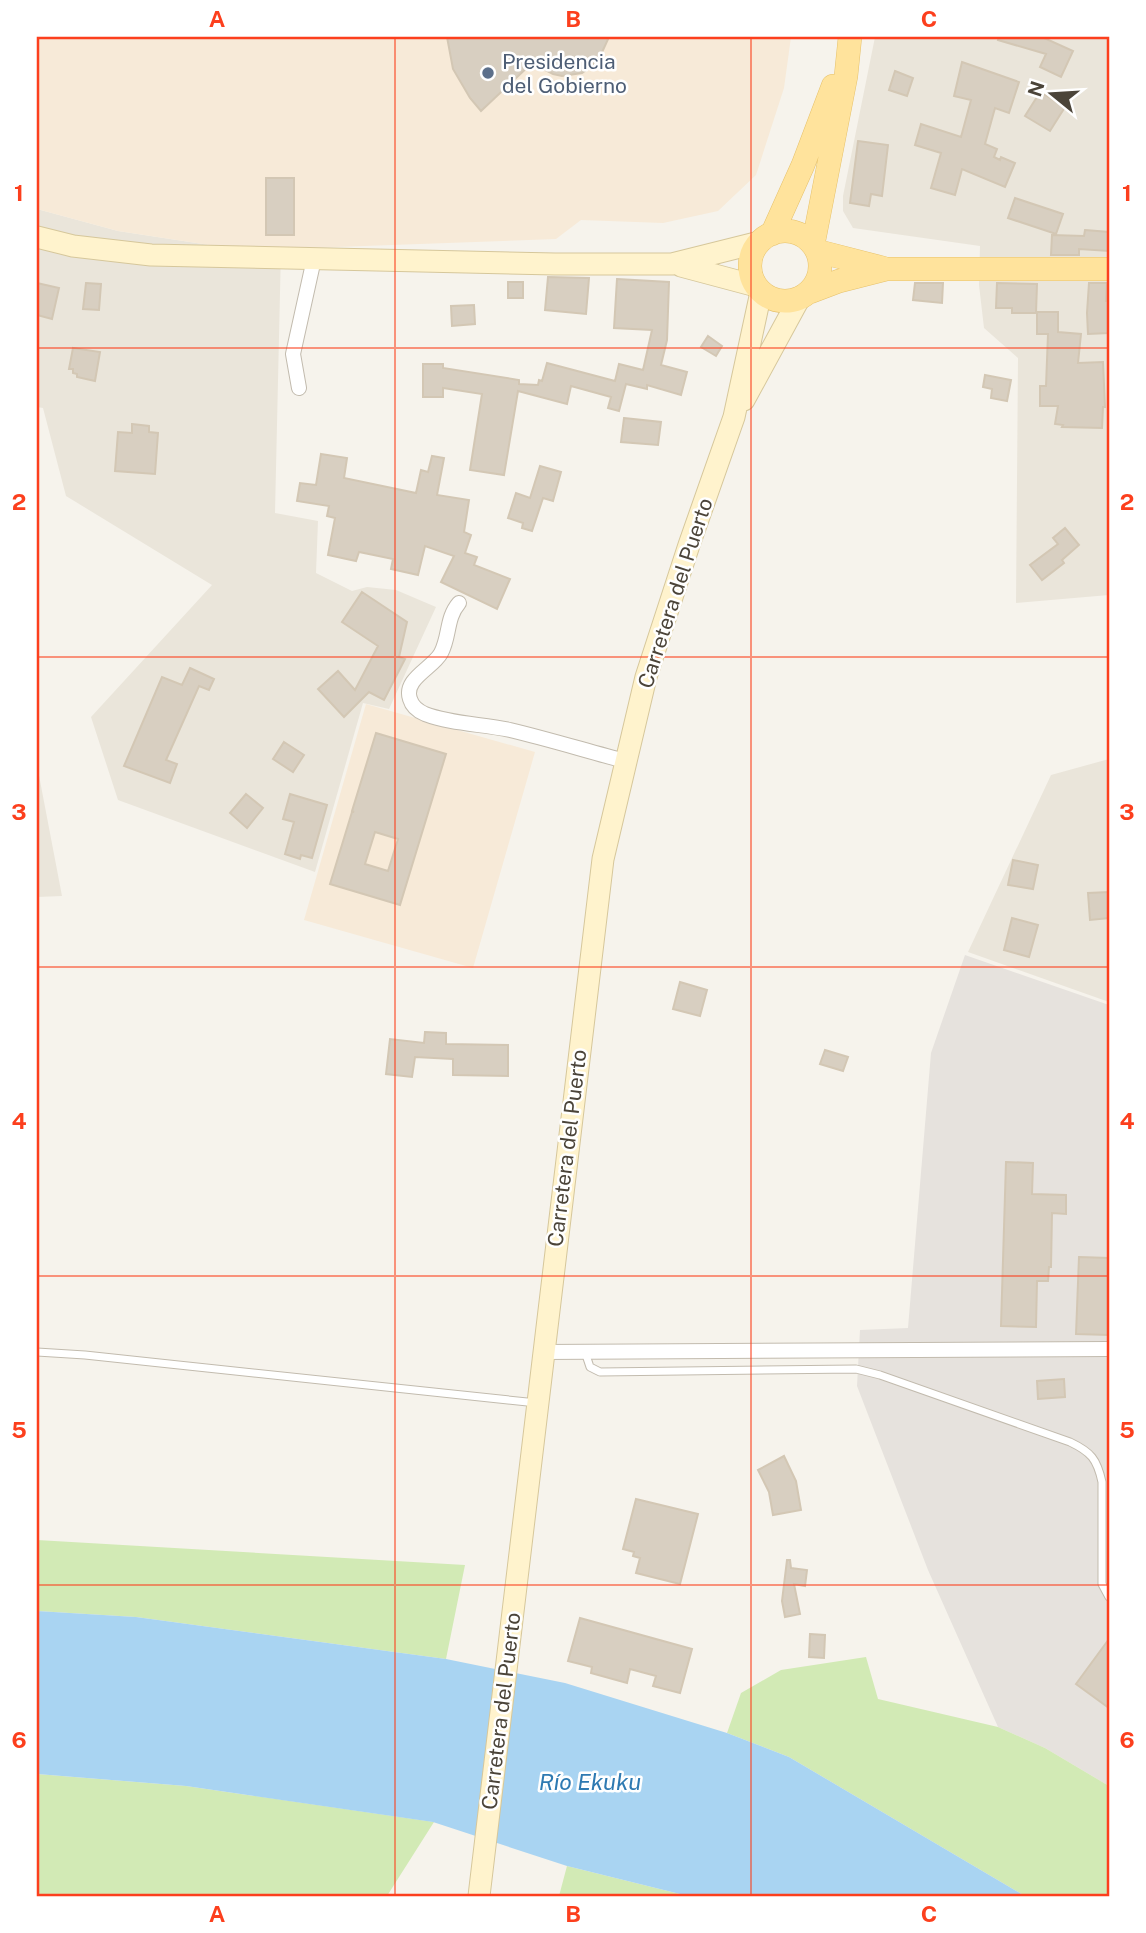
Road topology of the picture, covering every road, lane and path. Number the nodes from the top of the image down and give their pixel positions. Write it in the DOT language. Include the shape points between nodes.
graph roads {
  1 [pos="850,38"];
  2 [pos="37,237"];
  3 [pos="766,238"];
  4 [pos="815,248"];
  5 [pos="314,259"];
  6 [pos="672,264"];
  7 [pos="886,269"];
  8 [pos="1109,269"];
  9 [pos="759,289"];
  10 [pos="804,295"];
  11 [pos="299,388"];
  12 [pos="734,417"];
  13 [pos="459,603"];
  14 [pos="625,761"];
  15 [pos="1109,1349"];
  16 [pos="37,1352"];
  17 [pos="543,1352"];
  18 [pos="585,1352"];
  19 [pos="537,1403"];
  20 [pos="1105,1482"];
  21 [pos="1109,1597"];
  22 [pos="480,1886"];
  1 -- 3 [label="main road" via="803,165"];
  1 -- 4 [label="main road"];
  2 -- 5 [label="main road" via="118,253"];
  3 -- 4 [label="main road" via="790,232"];
  3 -- 6 [label="main road"];
  3 -- 9 [label="main road" via="750,263"];
  4 -- 7 [label="main road"];
  4 -- 10 [label="main road" via="820,272"];
  5 -- 6 [label="main road"];
  5 -- 11 [label="street" via="293,354"];
  6 -- 9 [label="main road"];
  7 -- 8 [label="main road"];
  7 -- 10 [label="main road"];
  9 -- 10 [label="main road" via="779,301"];
  9 -- 12 [label="main road, Carretera del Puerto"];
  10 -- 12 [label="main road, Carretera del Puerto"];
  12 -- 14 [label="main road, Carretera del Puerto" via="646,677"];
  13 -- 14 [label="street" via="451,613 442,650 409,689 414,708"];
  14 -- 17 [label="main road, Carretera del Puerto" via="601,873"];
  15 -- 18 [label="street"];
  16 -- 19 [label="lane"];
  17 -- 18 [label="street"];
  17 -- 19 [label="main road, Carretera del Puerto"];
  18 -- 20 [label="lane" via="590,1367 600,1372 856,1369 1070,1442 1089,1451"];
  19 -- 22 [label="main road, Carretera del Puerto"];
  20 -- 21 [label="lane" via="1102,1584"];
}
